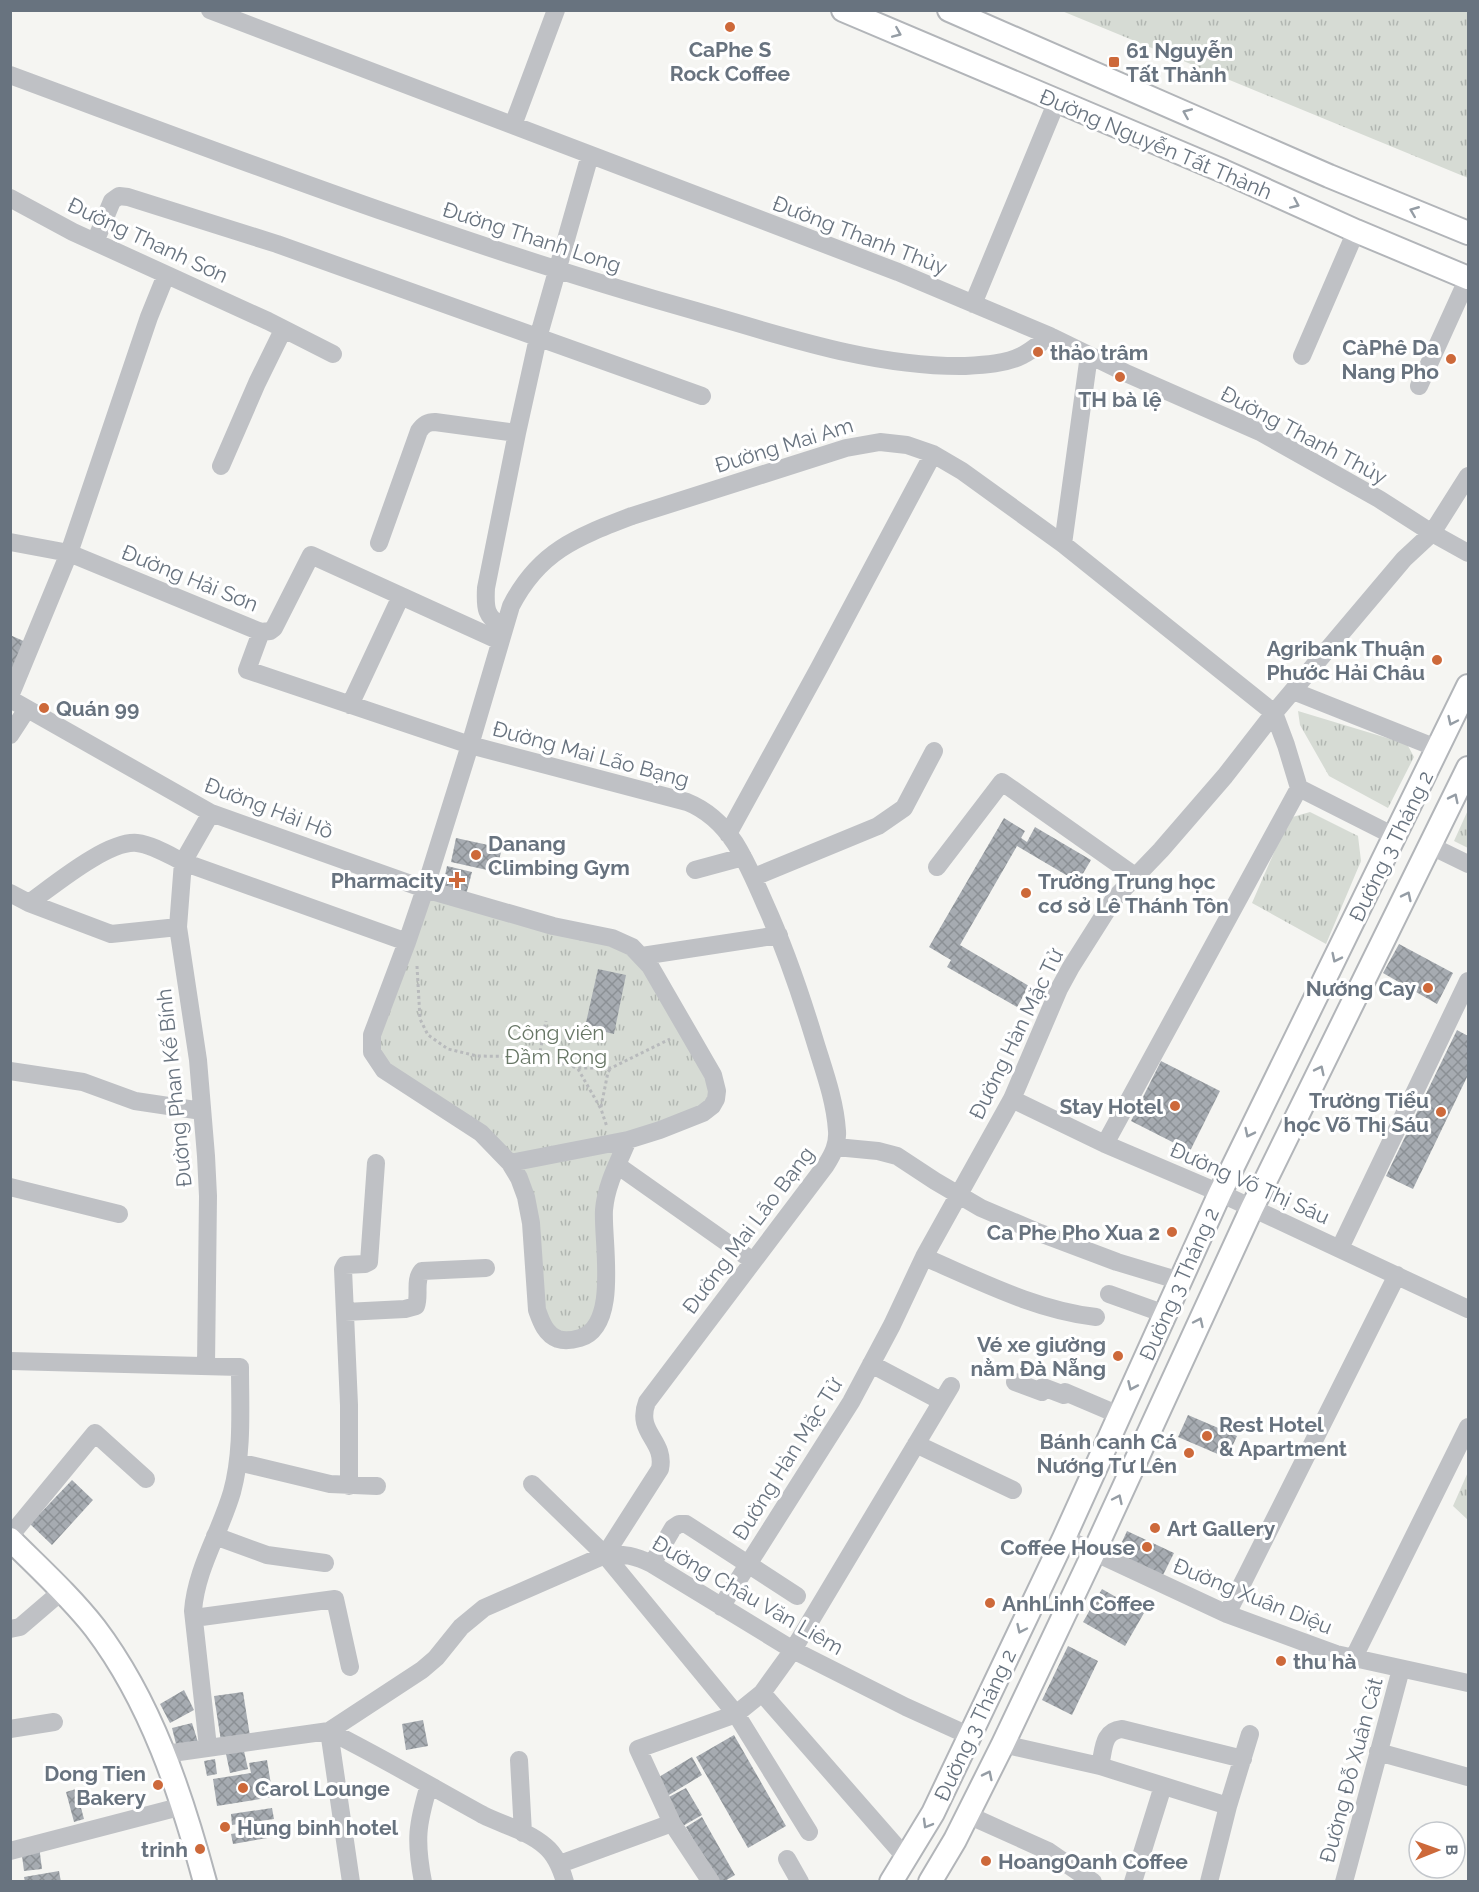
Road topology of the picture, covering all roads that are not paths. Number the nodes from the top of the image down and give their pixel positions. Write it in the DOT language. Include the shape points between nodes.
graph roads {
  1 [pos="210,10"];
  2 [pos="556,10"];
  3 [pos="949,10"];
  4 [pos="849,12"];
  5 [pos="10,75"];
  6 [pos="1058,101"];
  7 [pos="513,125"];
  8 [pos="1241,137"];
  9 [pos="590,155"];
  10 [pos="1223,171"];
  11 [pos="10,198"];
  12 [pos="1356,231"];
  13 [pos="1468,233"];
  14 [pos="95,242"];
  15 [pos="557,269"];
  16 [pos="166,275"];
  17 [pos="1468,278"];
  18 [pos="973,304"];
  19 [pos="276,325"];
  20 [pos="1050,336"];
  21 [pos="538,338"];
  22 [pos="333,354"];
  23 [pos="1089,355"];
  24 [pos="1302,356"];
  25 [pos="1419,386"];
  26 [pos="702,396"];
  27 [pos="517,433"];
  28 [pos="933,454"];
  29 [pos="221,466"];
  30 [pos="1468,476"];
  31 [pos="1432,533"];
  32 [pos="10,542"];
  33 [pos="379,543"];
  34 [pos="1063,544"];
  35 [pos="1468,552"];
  36 [pos="69,553"];
  37 [pos="401,596"];
  38 [pos="261,632"];
  39 [pos="502,634"];
  40 [pos="1468,686"];
  41 [pos="1293,691"];
  42 [pos="10,698"];
  43 [pos="350,705"];
  44 [pos="27,709"];
  45 [pos="1274,713"];
  46 [pos="10,735"];
  47 [pos="470,745"];
  48 [pos="934,751"];
  49 [pos="1437,753"];
  50 [pos="1468,769"];
  51 [pos="1299,788"];
  52 [pos="211,813"];
  53 [pos="728,834"];
  54 [pos="1436,836"];
  55 [pos="1396,837"];
  56 [pos="743,857"];
  57 [pos="183,862"];
  58 [pos="1468,864"];
  59 [pos="937,867"];
  60 [pos="695,870"];
  61 [pos="1135,876"];
  62 [pos="754,877"];
  63 [pos="425,889"];
  64 [pos="10,893"];
  65 [pos="29,903"];
  66 [pos="178,927"];
  67 [pos="779,935"];
  68 [pos="407,942"];
  69 [pos="642,956"];
  70 [pos="1468,981"];
  71 [pos="10,1071"];
  72 [pos="1012,1099"];
  73 [pos="202,1112"];
  74 [pos="628,1140"];
  75 [pos="1105,1144"];
  76 [pos="836,1147"];
  77 [pos="376,1163"];
  78 [pos="510,1163"];
  79 [pos="617,1165"];
  80 [pos="10,1187"];
  81 [pos="1220,1193"];
  82 [pos="958,1196"];
  83 [pos="1252,1208"];
  84 [pos="119,1214"];
  85 [pos="1340,1248"];
  86 [pos="924,1257"];
  87 [pos="753,1261"];
  88 [pos="486,1268"];
  89 [pos="1397,1275"];
  90 [pos="1180,1281"];
  91 [pos="1109,1294"];
  92 [pos="1468,1309"];
  93 [pos="345,1312"];
  94 [pos="1165,1314"];
  95 [pos="1096,1317"];
  96 [pos="10,1361"];
  97 [pos="871,1364"];
  98 [pos="206,1366"];
  99 [pos="1015,1382"];
  100 [pos="1119,1415"];
  101 [pos="1468,1427"];
  102 [pos="916,1444"];
  103 [pos="238,1462"];
  104 [pos="146,1479"];
  105 [pos="532,1485"];
  106 [pos="349,1486"];
  107 [pos="377,1486"];
  108 [pos="1013,1490"];
  109 [pos="215,1536"];
  110 [pos="10,1537"];
  111 [pos="1064,1538"];
  112 [pos="1094,1552"];
  113 [pos="605,1555"];
  114 [pos="325,1563"];
  115 [pos="748,1563"];
  116 [pos="652,1564"];
  117 [pos="62,1591"];
  118 [pos="797,1596"];
  119 [pos="721,1606"];
  120 [pos="1227,1614"];
  121 [pos="194,1618"];
  122 [pos="10,1629"];
  123 [pos="793,1650"];
  124 [pos="1353,1659"];
  125 [pos="350,1666"];
  126 [pos="1401,1669"];
  127 [pos="1468,1683"];
  128 [pos="762,1694"];
  129 [pos="736,1714"];
  130 [pos="54,1722"];
  131 [pos="10,1728"];
  132 [pos="329,1731"];
  133 [pos="1250,1734"];
  134 [pos="970,1736"];
  135 [pos="1003,1744"];
  136 [pos="208,1747"];
  137 [pos="1378,1752"];
  138 [pos="165,1754"];
  139 [pos="1243,1759"];
  140 [pos="519,1760"];
  141 [pos="1100,1767"];
  142 [pos="1468,1778"];
  143 [pos="429,1785"];
  144 [pos="1163,1786"];
  145 [pos="183,1806"];
  146 [pos="1228,1806"];
  147 [pos="968,1815"];
  148 [pos="672,1822"];
  149 [pos="810,1832"];
  150 [pos="523,1833"];
  151 [pos="10,1851"];
  152 [pos="787,1859"];
  153 [pos="907,1859"];
  154 [pos="562,1873"];
  155 [pos="206,1881"];
  156 [pos="351,1881"];
  157 [pos="423,1881"];
  158 [pos="711,1881"];
  159 [pos="800,1881"];
  160 [pos="891,1881"];
  161 [pos="930,1881"];
  162 [pos="1093,1881"];
  163 [pos="1133,1881"];
  164 [pos="1209,1881"];
  165 [pos="1344,1881"];
  1 -- 7 [label="street, Đường Thanh Thủy"];
  2 -- 7 [label="street"];
  8 -- 3 [label="main road, Đường Nguyễn Tất Thành, one-way"];
  4 -- 6 [label="main road, Đường Nguyễn Tất Thành, one-way"];
  5 -- 15 [label="street, Đường Thanh Long" via="421,225"];
  6 -- 10 [label="main road, Đường Nguyễn Tất Thành"];
  6 -- 18 [label="street"];
  7 -- 9 [label="street, Đường Thanh Thủy"];
  8 -- 10 [label="main road"];
  13 -- 8 [label="main road, Đường Nguyễn Tất Thành, one-way"];
  9 -- 15 [label="street"];
  9 -- 18 [label="street, Đường Thanh Thủy"];
  10 -- 12 [label="main road, Đường Nguyễn Tất Thành, one-way"];
  11 -- 14 [label="street, Đường Thanh Sơn"];
  12 -- 17 [label="main road, Đường Nguyễn Tất Thành"];
  12 -- 24 [label="street"];
  14 -- 16 [label="street, Đường Thanh Sơn"];
  14 -- 21 [label="street" via="112,201 119,196 128,197 277,244"];
  15 -- 20 [label="street, Đường Thanh Long" via="821,346 922,364 1008,362"];
  15 -- 21 [label="street"];
  16 -- 19 [label="street, Đường Thanh Sơn"];
  16 -- 36 [label="street"];
  17 -- 25 [label="street"];
  18 -- 20 [label="street, Đường Thanh Thủy"];
  19 -- 22 [label="street, Đường Thanh Sơn"];
  19 -- 29 [label="street" via="257,383"];
  20 -- 23 [label="street, Đường Thanh Thủy"];
  21 -- 26 [label="street"];
  21 -- 27 [label="street"];
  23 -- 31 [label="street, Đường Thanh Thủy" via="1260,432"];
  23 -- 34 [label="street"];
  27 -- 33 [label="street" via="435,422 423,426"];
  27 -- 39 [label="street" via="485,598 489,617"];
  28 -- 34 [label="street, Đường Mai Am"];
  28 -- 39 [label="street, Đường Mai Am" via="893,443 862,444 598,529 567,544 533,571 511,606"];
  28 -- 53 [label="street"];
  30 -- 31 [label="street, Đường Hàn Mặc Tử"];
  31 -- 35 [label="street, Đường Thanh Thủy"];
  31 -- 41 [label="street, Đường Hàn Mặc Tử" via="1404,559"];
  32 -- 36 [label="street, Đường Hải Sơn"];
  34 -- 45 [label="street, Đường Mai Am"];
  36 -- 38 [label="street, Đường Hải Sơn"];
  36 -- 42 [label="street"];
  37 -- 38 [label="street" via="311,555 274,628"];
  37 -- 39 [label="street"];
  37 -- 43 [label="street"];
  38 -- 43 [label="street, Đường Hải Sơn" via="248,670"];
  39 -- 47 [label="street, Đường Mai Am"];
  40 -- 49 [label="main road, Đường 3 Tháng 2, one-way"];
  41 -- 45 [label="street, Đường Hàn Mặc Tử"];
  41 -- 49 [label="street"];
  42 -- 44 [label="street, Đường Hải Hồ"];
  43 -- 47 [label="street, Đường Hải Sơn"];
  44 -- 46 [label="street"];
  44 -- 52 [label="street, Đường Hải Hồ"];
  45 -- 51 [label="street"];
  45 -- 61 [label="street, Đường Hàn Mặc Tử" via="1226,776"];
  47 -- 53 [label="street, Đường Mai Lão Bạng" via="687,802 707,812"];
  47 -- 63 [label="street, Đường Mai Am"];
  48 -- 62 [label="street" via="904,808 878,826"];
  49 -- 55 [label="main road, Đường 3 Tháng 2"];
  54 -- 50 [label="main road, Đường 3 Tháng 2, one-way"];
  51 -- 55 [label="street"];
  51 -- 75 [label="street"];
  52 -- 57 [label="street, Đường Phan Kế Bính"];
  52 -- 63 [label="street, Đường Hải Hồ"];
  53 -- 56 [label="street, Đường Mai Lão Bạng"];
  54 -- 58 [label="street"];
  83 -- 54 [label="main road, Đường 3 Tháng 2, one-way"];
  55 -- 81 [label="main road, Đường 3 Tháng 2, one-way"];
  56 -- 60 [label="street"];
  56 -- 62 [label="street, Đường Mai Lão Bạng"];
  57 -- 65 [label="street" via="134,842 90,860"];
  57 -- 66 [label="street, Đường Phan Kế Bính"];
  57 -- 68 [label="street"];
  59 -- 61 [label="street" via="1002,782"];
  61 -- 72 [label="street, Đường Hàn Mặc Tử" via="1114,899 1071,967"];
  62 -- 67 [label="street, Đường Mai Lão Bạng"];
  63 -- 68 [label="street, Đường Mai Am"];
  63 -- 69 [label="street, Đường Hải Hồ" via="553,926 612,938"];
  64 -- 65 [label="street"];
  65 -- 66 [label="street" via="111,934"];
  66 -- 73 [label="street, Đường Phan Kế Bính"];
  67 -- 69 [label="street"];
  67 -- 76 [label="street, Đường Mai Lão Bạng" via="831,1096"];
  68 -- 78 [label="street, Đường Mai Am" via="372,1035 372,1052 384,1070 481,1133"];
  69 -- 74 [label="street" via="713,1076 717,1091 716,1099 703,1113"];
  70 -- 85 [label="street"];
  71 -- 73 [label="street" via="83,1082 135,1101"];
  72 -- 75 [label="street, Đường Võ Thị Sáu"];
  72 -- 82 [label="street, Đường Hàn Mặc Tử"];
  73 -- 98 [label="street, Đường Phan Kế Bính" via="208,1196"];
  74 -- 78 [label="street"];
  74 -- 79 [label="street, Đường Mai Am"];
  75 -- 81 [label="street, Đường Võ Thị Sáu"];
  76 -- 82 [label="street" via="897,1156"];
  76 -- 87 [label="street, Đường Mai Lão Bạng"];
  77 -- 93 [label="street" via="369,1260 367,1264 343,1267"];
  78 -- 79 [label="street, Đường Mai Am" via="530,1214 540,1321 548,1333 564,1340 586,1336 601,1317 606,1266 604,1211"];
  79 -- 87 [label="street"];
  80 -- 84 [label="street"];
  81 -- 83 [label="street, Đường Võ Thị Sáu"];
  81 -- 90 [label="main road, Đường 3 Tháng 2"];
  82 -- 86 [label="street, Đường Hàn Mặc Tử"];
  82 -- 90 [label="street" via="1040,1233"];
  83 -- 85 [label="street, Đường Võ Thị Sáu"];
  112 -- 83 [label="main road, Đường 3 Tháng 2, one-way"];
  85 -- 89 [label="street, Đường Võ Thị Sáu"];
  86 -- 95 [label="street" via="1027,1300 1071,1314"];
  86 -- 97 [label="street, Đường Hàn Mặc Tử"];
  87 -- 113 [label="street, Đường Mai Lão Bạng" via="647,1402 644,1425 659,1450 660,1469"];
  88 -- 93 [label="street" via="422,1271 418,1276 416,1306"];
  89 -- 92 [label="street, Đường Võ Thị Sáu"];
  89 -- 120 [label="street"];
  90 -- 94 [label="main road, Đường 3 Tháng 2"];
  91 -- 94 [label="street"];
  93 -- 106 [label="street"];
  94 -- 100 [label="main road, Đường 3 Tháng 2, one-way"];
  96 -- 98 [label="street"];
  97 -- 102 [label="street" via="946,1393"];
  97 -- 115 [label="street, Đường Hàn Mặc Tử"];
  98 -- 103 [label="street" via="240,1367"];
  99 -- 100 [label="street" via="1042,1392 1044,1387 1064,1395 1065,1392"];
  100 -- 111 [label="main road, Đường 3 Tháng 2"];
  101 -- 124 [label="street"];
  102 -- 108 [label="street"];
  102 -- 123 [label="street"];
  103 -- 106 [label="street"];
  103 -- 109 [label="street"];
  104 -- 110 [label="street" via="95,1432"];
  105 -- 113 [label="street"];
  106 -- 107 [label="street"];
  109 -- 114 [label="street" via="267,1555"];
  109 -- 121 [label="street" via="194,1595"];
  110 -- 117 [label="main road"];
  111 -- 112 [label="street, Đường Xuân Diệu"];
  111 -- 134 [label="main road, Đường 3 Tháng 2, one-way"];
  112 -- 120 [label="street, Đường Xuân Diệu"];
  112 -- 135 [label="main road, Đường 3 Tháng 2"];
  113 -- 116 [label="street, Đường Châu Văn Liêm" via="632,1555"];
  113 -- 129 [label="street"];
  113 -- 132 [label="street, Đường Châu Văn Liêm" via="484,1608 422,1670"];
  115 -- 116 [label="street" via="686,1524 679,1524"];
  115 -- 118 [label="street"];
  115 -- 119 [label="street, Đường Hàn Mặc Tử"];
  116 -- 119 [label="street, Đường Châu Văn Liêm"];
  117 -- 122 [label="street" via="20,1628"];
  117 -- 138 [label="main road" via="122,1668"];
  119 -- 123 [label="street, Đường Châu Văn Liêm"];
  120 -- 124 [label="street, Đường Xuân Diệu"];
  121 -- 125 [label="street" via="335,1599"];
  121 -- 136 [label="street"];
  123 -- 128 [label="street"];
  123 -- 134 [label="street, Đường Châu Văn Liêm"];
  124 -- 126 [label="street, Đường Xuân Diệu"];
  126 -- 127 [label="street, Đường Xuân Diệu"];
  126 -- 137 [label="street, Đường Đỗ Xuân Cát"];
  128 -- 129 [label="street"];
  128 -- 153 [label="street"];
  129 -- 148 [label="street" via="638,1749"];
  129 -- 149 [label="street"];
  130 -- 131 [label="street"];
  132 -- 136 [label="street, Đường Châu Văn Liêm"];
  132 -- 143 [label="street"];
  132 -- 156 [label="street"];
  133 -- 139 [label="street"];
  134 -- 153 [label="main road, Đường 3 Tháng 2, one-way"];
  135 -- 141 [label="street"];
  147 -- 135 [label="main road, Đường 3 Tháng 2, one-way"];
  136 -- 138 [label="street, Đường Châu Văn Liêm"];
  137 -- 142 [label="street"];
  137 -- 165 [label="street, Đường Đỗ Xuân Cát"];
  138 -- 145 [label="main road"];
  139 -- 141 [label="street" via="1122,1729 1109,1733"];
  139 -- 146 [label="street"];
  140 -- 150 [label="street"];
  141 -- 144 [label="street"];
  143 -- 150 [label="street"];
  143 -- 157 [label="street" via="418,1830"];
  144 -- 146 [label="street"];
  144 -- 163 [label="street"];
  145 -- 151 [label="street"];
  145 -- 155 [label="main road"];
  146 -- 164 [label="street"];
  147 -- 161 [label="main road, Đường 3 Tháng 2"];
  147 -- 162 [label="street" via="1048,1851"];
  148 -- 154 [label="street"];
  148 -- 158 [label="street"];
  150 -- 154 [label="street" via="546,1846"];
  152 -- 159 [label="street"];
  153 -- 160 [label="main road, Đường 3 Tháng 2"];
}
